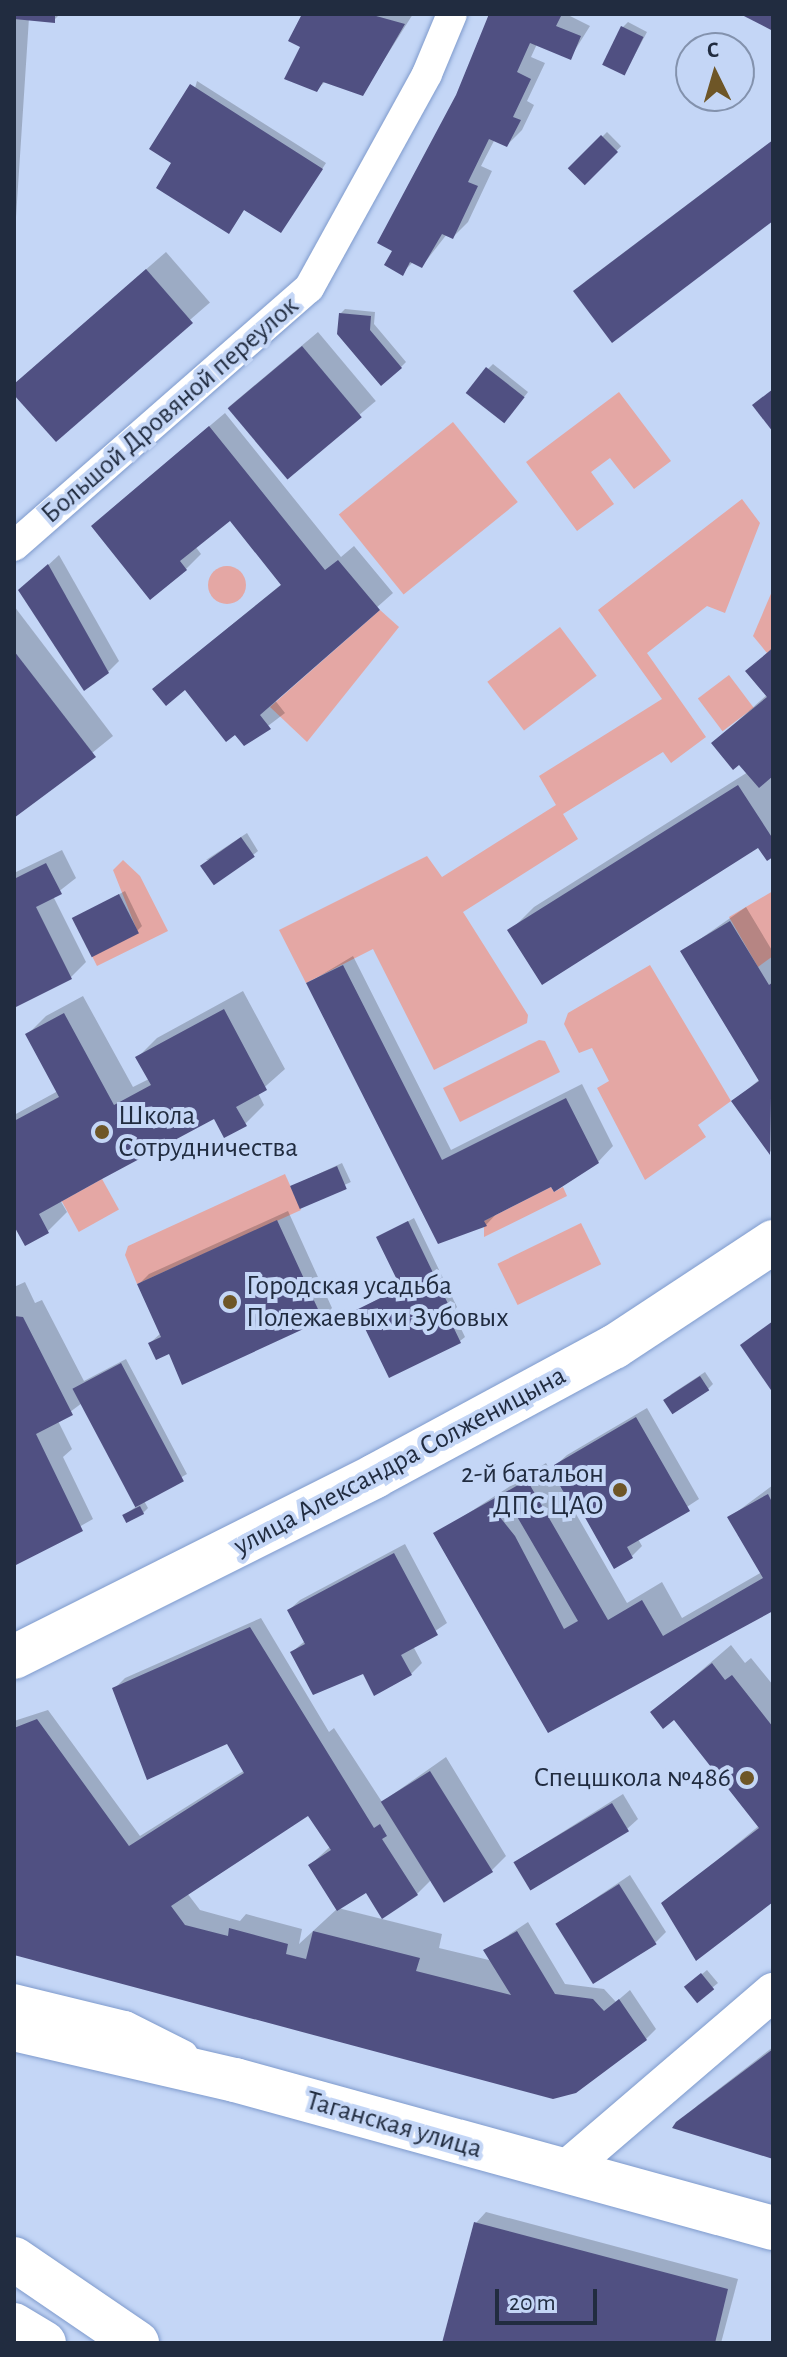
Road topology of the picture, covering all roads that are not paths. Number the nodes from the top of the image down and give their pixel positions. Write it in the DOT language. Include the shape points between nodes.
graph roads {
  1 [pos="452,14"];
  2 [pos="14,546"];
  3 [pos="773,1242"];
  4 [pos="14,1657"];
  5 [pos="773,1992"];
  6 [pos="14,1999"];
  7 [pos="14,2029"];
  8 [pos="235,2080"];
  9 [pos="563,2172"];
  10 [pos="773,2228"];
  11 [pos="14,2259"];
  12 [pos="14,2325"];
  13 [pos="44,2343"];
  14 [pos="137,2343"];
  1 -- 2 [label="street, Большой Дровяной переулок" via="427,74 309,288"];
  3 -- 4 [label="main road, улица Александра Солженицына" via="578,1367 375,1476"];
  5 -- 9 [label="street"];
  6 -- 8 [label="street" via="125,2026"];
  7 -- 8 [label="main road, Таганская улица"];
  8 -- 9 [label="main road, Таганская улица"];
  9 -- 10 [label="main road, Таганская улица"];
  11 -- 14 [label="main road"];
  12 -- 13 [label="main road"];
}
